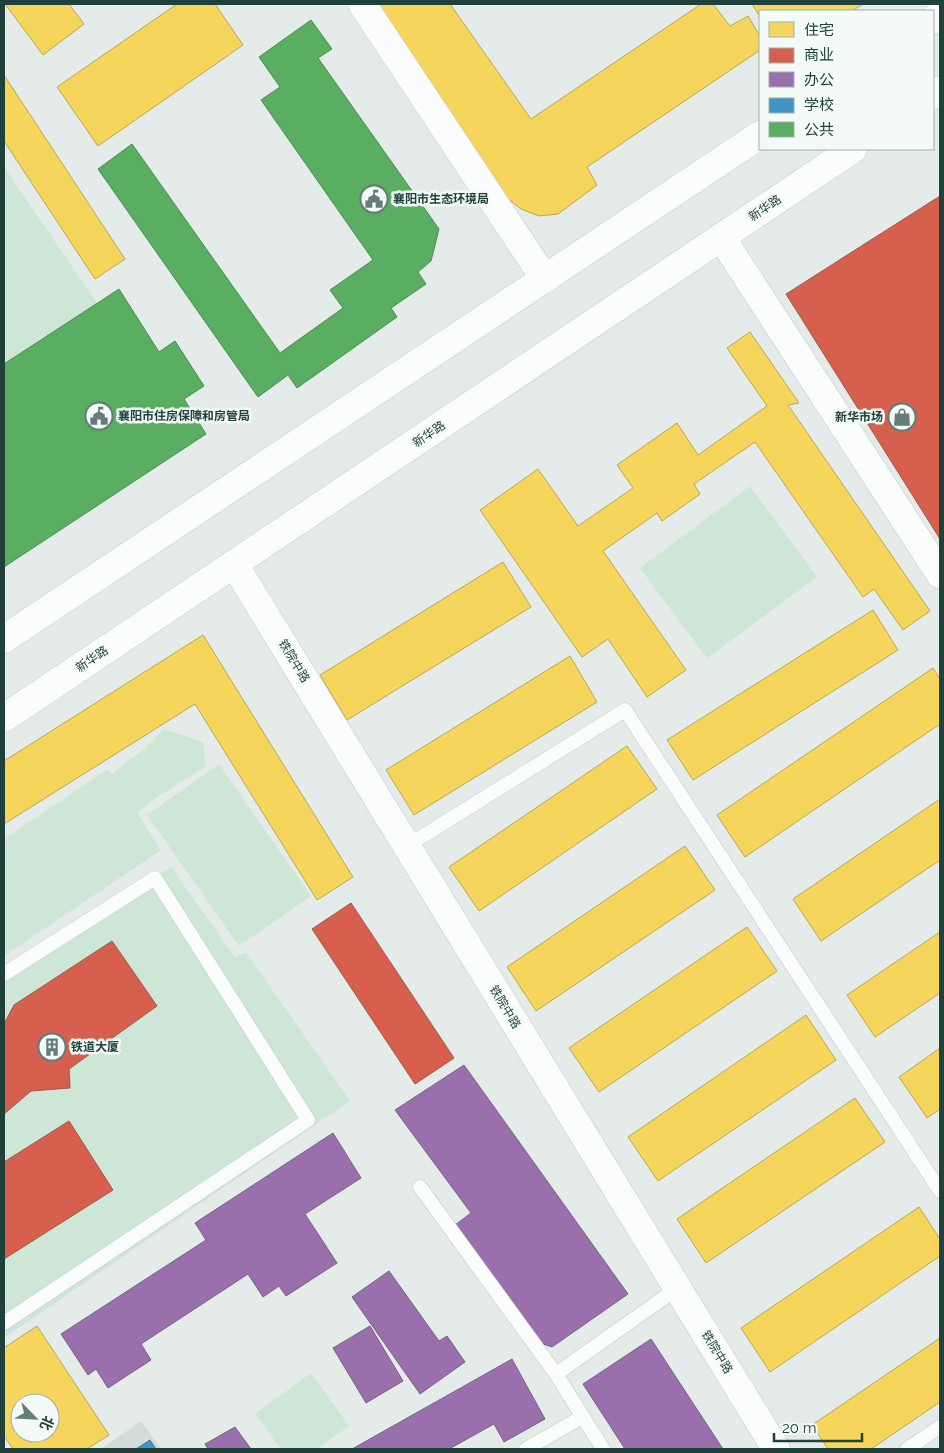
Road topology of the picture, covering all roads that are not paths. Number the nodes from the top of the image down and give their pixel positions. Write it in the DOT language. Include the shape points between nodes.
graph roads {
  1 [pos="362,4"];
  2 [pos="759,136"];
  3 [pos="852,150"];
  4 [pos="721,237"];
  5 [pos="545,279"];
  6 [pos="234,564"];
  7 [pos="940,574"];
  8 [pos="4,639"];
  9 [pos="4,718"];
  10 [pos="407,846"];
  11 [pos="4,974"];
  12 [pos="420,1187"];
  13 [pos="940,1191"];
  14 [pos="678,1288"];
  15 [pos="4,1324"];
  16 [pos="556,1374"];
  17 [pos="582,1417"];
  18 [pos="940,1427"];
  19 [pos="526,1449"];
  20 [pos="603,1449"];
  21 [pos="776,1449"];
  22 [pos="907,1449"];
  1 -- 5 [label="main road"];
  2 -- 5 [label="main road"];
  3 -- 4 [label="main road, 新华路"];
  4 -- 6 [label="main road, 新华路"];
  4 -- 7 [label="main road"];
  5 -- 8 [label="main road"];
  6 -- 9 [label="main road, 新华路"];
  6 -- 10 [label="main road, 铁院中路"];
  10 -- 13 [label="lane" via="625,710"];
  10 -- 14 [label="main road, 铁院中路"];
  11 -- 15 [label="lane" via="155,878 308,1120"];
  12 -- 16 [label="lane"];
  14 -- 16 [label="lane"];
  14 -- 21 [label="main road, 铁院中路"];
  16 -- 17 [label="lane"];
  17 -- 19 [label="lane"];
  17 -- 20 [label="lane"];
  18 -- 22 [label="lane"];
}
